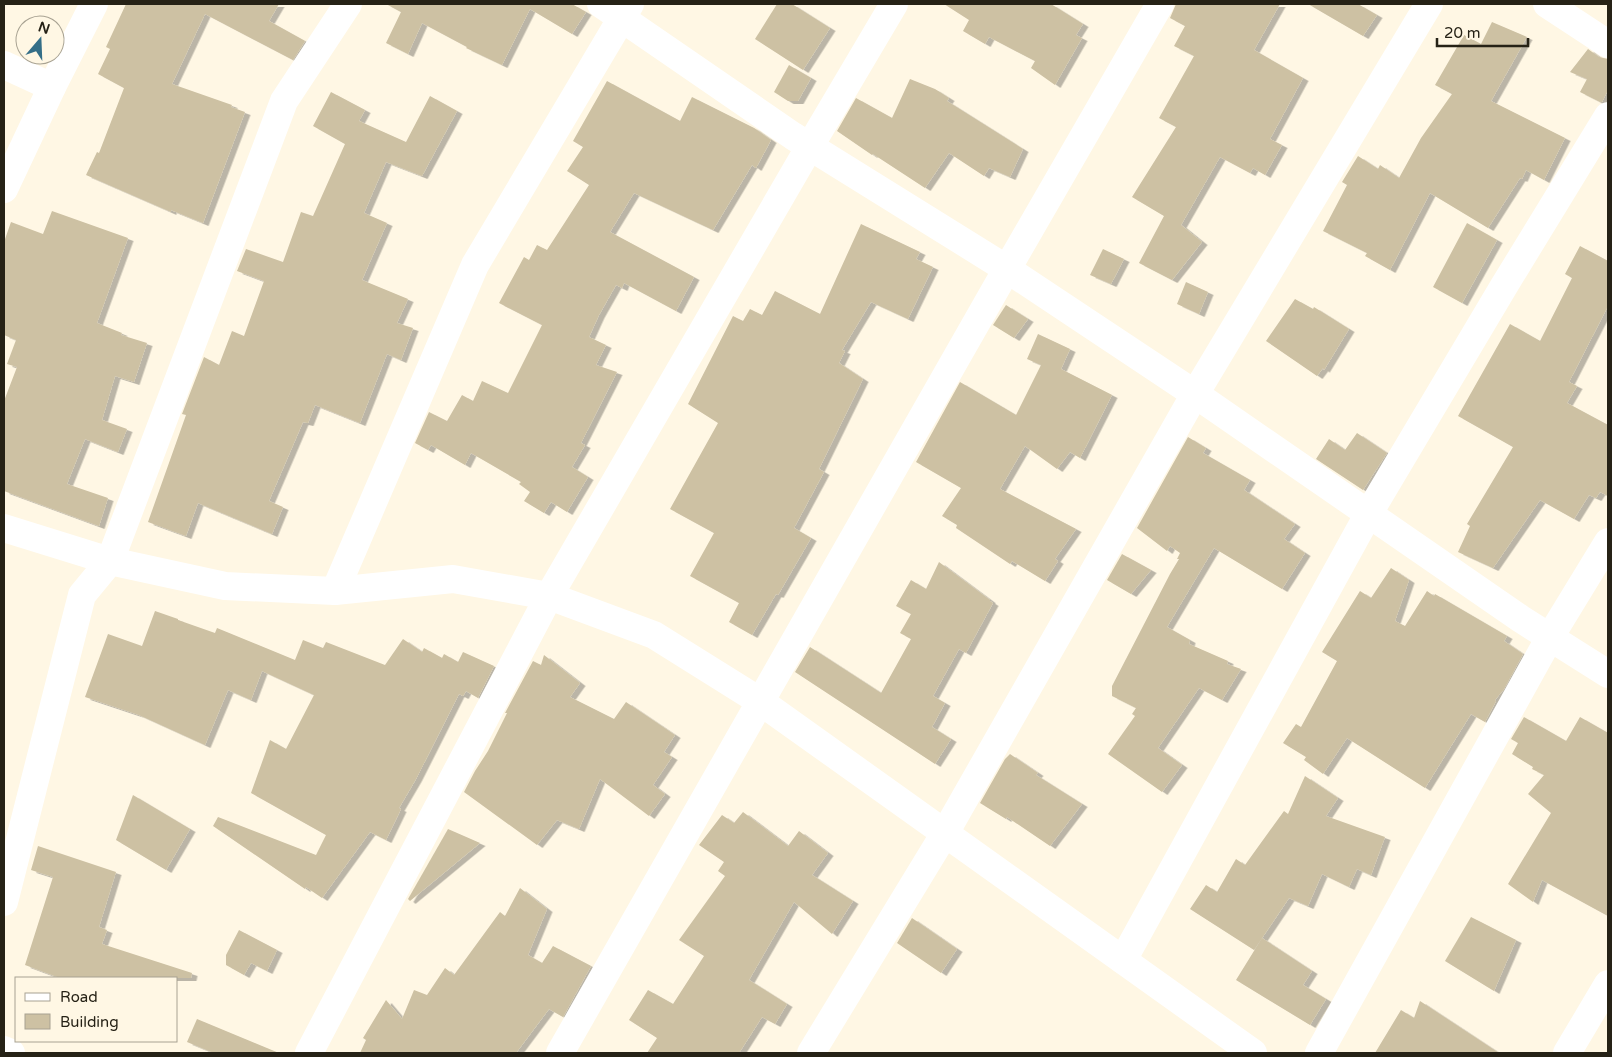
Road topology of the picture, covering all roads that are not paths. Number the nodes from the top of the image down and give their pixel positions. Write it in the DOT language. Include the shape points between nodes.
graph roads {
  1 [pos="94,4"];
  2 [pos="348,4"];
  3 [pos="894,4"];
  4 [pos="1160,4"];
  5 [pos="1429,4"];
  6 [pos="1547,4"];
  7 [pos="618,9"];
  8 [pos="1608,44"];
  9 [pos="4,65"];
  10 [pos="52,87"];
  11 [pos="1608,116"];
  12 [pos="810,146"];
  13 [pos="4,188"];
  14 [pos="1007,269"];
  15 [pos="1195,394"];
  16 [pos="1370,514"];
  17 [pos="4,528"];
  18 [pos="1608,542"];
  19 [pos="110,561"];
  20 [pos="335,591"];
  21 [pos="549,596"];
  22 [pos="1550,638"];
  23 [pos="1608,674"];
  24 [pos="761,702"];
  25 [pos="945,833"];
  26 [pos="4,902"];
  27 [pos="1123,960"];
  28 [pos="1608,984"];
  29 [pos="4,1050"];
  30 [pos="11,1053"];
  31 [pos="309,1053"];
  32 [pos="560,1053"];
  33 [pos="811,1053"];
  34 [pos="1253,1053"];
  35 [pos="1319,1053"];
  36 [pos="1567,1053"];
  1 -- 10 [label="street"];
  2 -- 19 [label="street" via="284,101"];
  3 -- 12 [label="street"];
  4 -- 14 [label="street"];
  5 -- 15 [label="street"];
  6 -- 8 [label="street"];
  7 -- 12 [label="street"];
  7 -- 20 [label="street" via="475,265"];
  9 -- 10 [label="street"];
  10 -- 13 [label="street"];
  11 -- 16 [label="street"];
  12 -- 14 [label="street"];
  12 -- 21 [label="street"];
  14 -- 15 [label="street"];
  14 -- 24 [label="street"];
  15 -- 16 [label="street"];
  15 -- 25 [label="street"];
  16 -- 22 [label="street"];
  16 -- 27 [label="street"];
  17 -- 19 [label="street"];
  18 -- 22 [label="street"];
  19 -- 20 [label="street" via="225,586"];
  19 -- 26 [label="street" via="82,595"];
  20 -- 21 [label="street" via="454,578"];
  21 -- 24 [label="street" via="654,635"];
  21 -- 31 [label="street"];
  22 -- 23 [label="street"];
  22 -- 35 [label="street"];
  24 -- 25 [label="street"];
  24 -- 32 [label="street"];
  25 -- 27 [label="street"];
  25 -- 33 [label="street"];
  27 -- 34 [label="street"];
  28 -- 36 [label="street"];
  29 -- 30 [label="street"];
}
